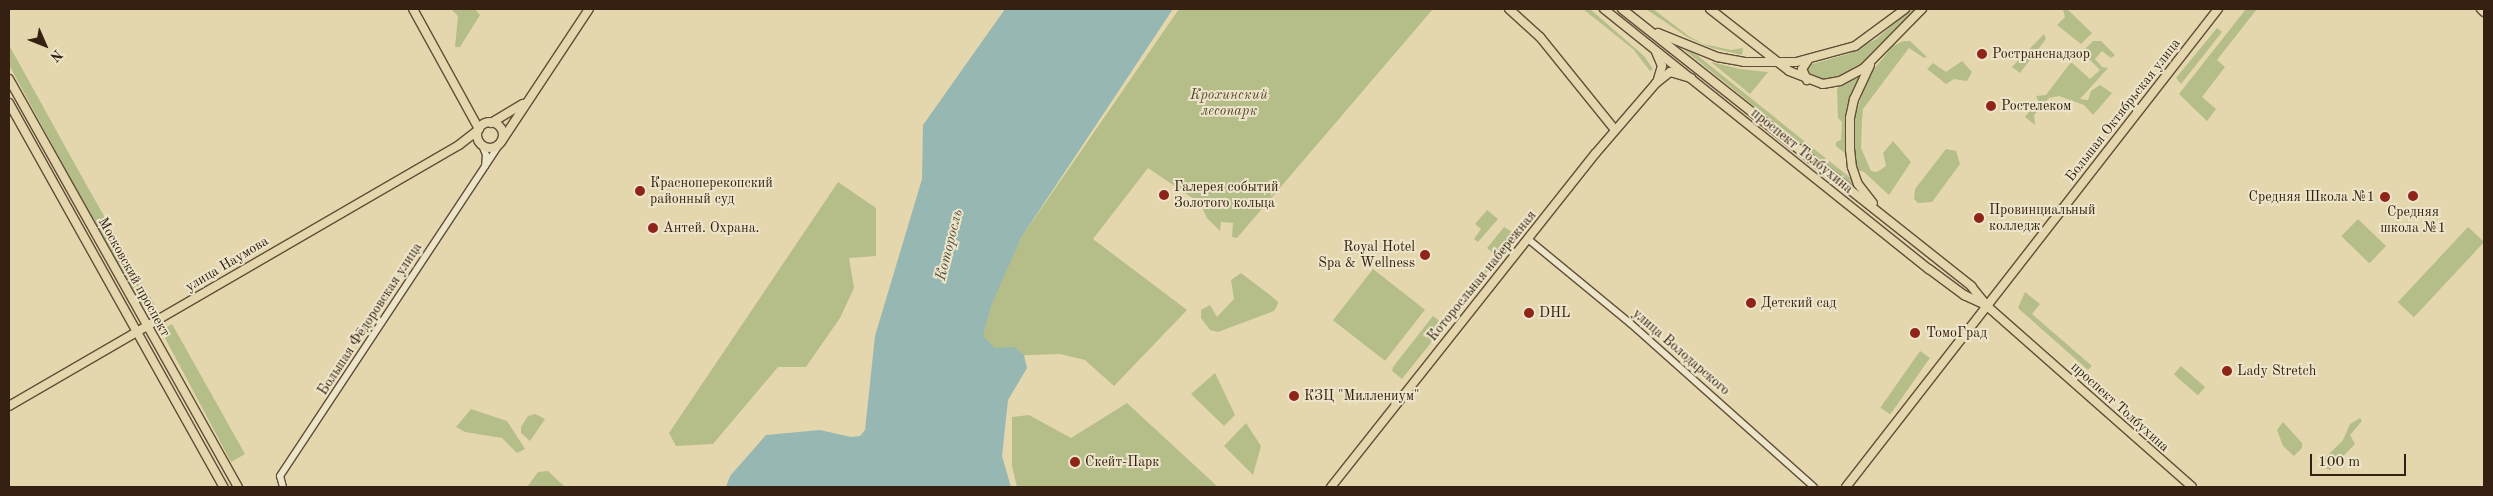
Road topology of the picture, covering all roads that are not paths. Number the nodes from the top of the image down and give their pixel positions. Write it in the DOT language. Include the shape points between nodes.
graph roads {
  1 [pos="413,9"];
  2 [pos="589,9"];
  3 [pos="1509,9"];
  4 [pos="1604,9"];
  5 [pos="1622,9"];
  6 [pos="1710,9"];
  7 [pos="1905,9"];
  8 [pos="1922,9"];
  9 [pos="2218,9"];
  10 [pos="2481,9"];
  11 [pos="2484,12"];
  12 [pos="1641,24"];
  13 [pos="1753,43"];
  14 [pos="1651,46"];
  15 [pos="1808,60"];
  16 [pos="1873,60"];
  17 [pos="1744,62"];
  18 [pos="1779,63"];
  19 [pos="1690,78"];
  20 [pos="9,79"];
  21 [pos="1806,80"];
  22 [pos="1656,83"];
  23 [pos="530,98"];
  24 [pos="9,103"];
  25 [pos="467,105"];
  26 [pos="490,123"];
  27 [pos="479,129"];
  28 [pos="1615,130"];
  29 [pos="501,142"];
  30 [pos="459,145"];
  31 [pos="482,145"];
  32 [pos="484,169"];
  33 [pos="1882,214"];
  34 [pos="1528,239"];
  35 [pos="1987,306"];
  36 [pos="147,326"];
  37 [pos="135,332"];
  38 [pos="9,406"];
  39 [pos="281,485"];
  40 [pos="224,487"];
  41 [pos="238,487"];
  42 [pos="1331,487"];
  43 [pos="1814,487"];
  44 [pos="1846,487"];
  45 [pos="2192,487"];
  1 -- 25 [label="main road"];
  2 -- 23 [label="main road, Большая Фёдоровская улица"];
  3 -- 28 [label="main road" via="1540,37"];
  4 -- 14 [label="main road, проспект Толбухина"];
  5 -- 12 [label="main road, проспект Толбухина"];
  6 -- 13 [label="main road"];
  7 -- 15 [label="main road" via="1854,46"];
  8 -- 16 [label="main road"];
  9 -- 35 [label="main road, Большая Октябрьская улица"];
  10 -- 11 [label="main road"];
  12 -- 17 [label="main road" via="1702,52"];
  12 -- 33 [label="main road, проспект Толбухина"];
  13 -- 17 [label="main road" via="1754,54"];
  13 -- 18 [label="main road"];
  14 -- 19 [label="main road, проспект Толбухина"];
  14 -- 22 [label="main road" via="1661,61 1661,74"];
  15 -- 18 [label="main road"];
  15 -- 21 [label="main road" via="1802,73"];
  16 -- 21 [label="main road" via="1854,76 1830,84"];
  16 -- 33 [label="main road" via="1854,99 1850,149 1858,184"];
  17 -- 18 [label="main road"];
  18 -- 21 [label="main road"];
  19 -- 22 [label="main road" via="1670,72"];
  19 -- 35 [label="main road, проспект Толбухина" via="1929,269 1964,295"];
  20 -- 36 [label="main road, Московский проспект"];
  22 -- 28 [label="main road, Которосльная набережная"];
  23 -- 26 [label="main road, Большая Фёдоровская улица" via="512,113"];
  23 -- 29 [label="main road, Большая Фёдоровская улица"];
  24 -- 37 [label="main road, Московский проспект"];
  25 -- 26 [label="main road"];
  25 -- 27 [label="main road"];
  26 -- 27 [label="main road"];
  26 -- 29 [label="main road" via="501,128"];
  27 -- 30 [label="main road, улица Наумова"];
  27 -- 31 [label="main road"];
  28 -- 34 [label="main road, Которосльная набережная"];
  29 -- 31 [label="main road" via="493,148"];
  29 -- 32 [label="street, Большая Фёдоровская улица"];
  30 -- 31 [label="main road, улица Наумова" via="469,142"];
  30 -- 36 [label="main road, улица Наумова"];
  31 -- 32 [label="street" via="486,159"];
  32 -- 39 [label="street, Большая Фёдоровская улица" via="284,470"];
  33 -- 35 [label="main road, проспект Толбухина" via="1971,286"];
  34 -- 42 [label="main road, Которосльная набережная"];
  34 -- 43 [label="street, улица Володарского" via="1630,323"];
  35 -- 44 [label="main road, Большая Октябрьская улица"];
  35 -- 45 [label="main road, проспект Толбухина"];
  36 -- 37 [label="main road, улица Наумова"];
  36 -- 41 [label="main road, Московский проспект"];
  37 -- 38 [label="main road, улица Наумова"];
  37 -- 40 [label="main road, Московский проспект"];
}
